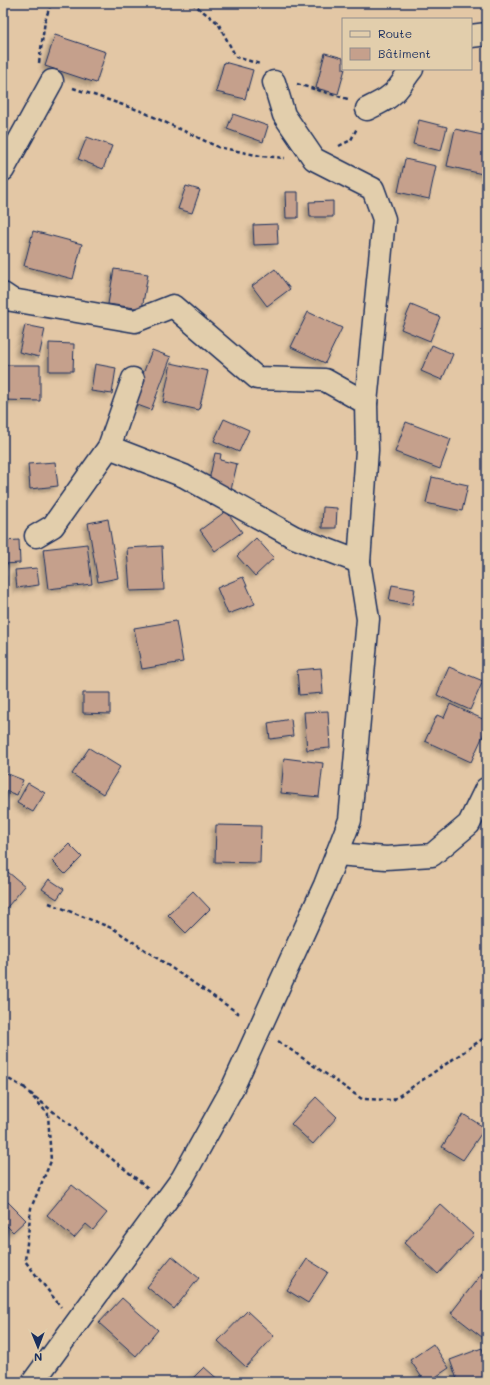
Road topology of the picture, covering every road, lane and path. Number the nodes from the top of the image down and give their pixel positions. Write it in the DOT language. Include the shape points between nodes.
graph roads {
  1 [pos="51,3"];
  2 [pos="192,3"];
  3 [pos="487,34"];
  4 [pos="472,36"];
  5 [pos="411,70"];
  6 [pos="52,81"];
  7 [pos="274,82"];
  8 [pos="367,109"];
  9 [pos="314,159"];
  10 [pos="3,170"];
  11 [pos="3,294"];
  12 [pos="133,379"];
  13 [pos="366,403"];
  14 [pos="109,446"];
  15 [pos="36,536"];
  16 [pos="359,562"];
  17 [pos="486,789"];
  18 [pos="337,854"];
  19 [pos="3,1076"];
  20 [pos="24,1088"];
  21 [pos="165,1202"];
  22 [pos="75,1325"];
  23 [pos="33,1382"];
  1 -- 6 [label="path" via="45,21 39,65"];
  2 -- 7 [label="path" via="218,23 236,57 264,66"];
  3 -- 4 [label="street"];
  5 -- 8 [label="street" via="390,97"];
  6 -- 9 [label="path" via="141,111 218,147 261,156"];
  6 -- 10 [label="street"];
  7 -- 8 [label="path" via="303,85 345,97"];
  7 -- 9 [label="street" via="284,115"];
  8 -- 9 [label="path" via="351,140"];
  9 -- 13 [label="street" via="373,189 384,219"];
  11 -- 13 [label="street" via="12,300 135,320 173,306 257,378 325,380"];
  12 -- 14 [label="street"];
  13 -- 16 [label="street" via="367,450"];
  14 -- 15 [label="street" via="53,526"];
  14 -- 16 [label="street" via="184,476 294,537"];
  16 -- 18 [label="street" via="368,619 350,820"];
  17 -- 18 [label="street" via="469,824 432,855 386,858"];
  18 -- 21 [label="street" via="233,1087 182,1179"];
  19 -- 20 [label="path"];
  20 -- 21 [label="path"];
  20 -- 22 [label="path" via="48,1114 51,1161 31,1208 26,1261"];
  21 -- 22 [label="street"];
  22 -- 23 [label="street"];
}
